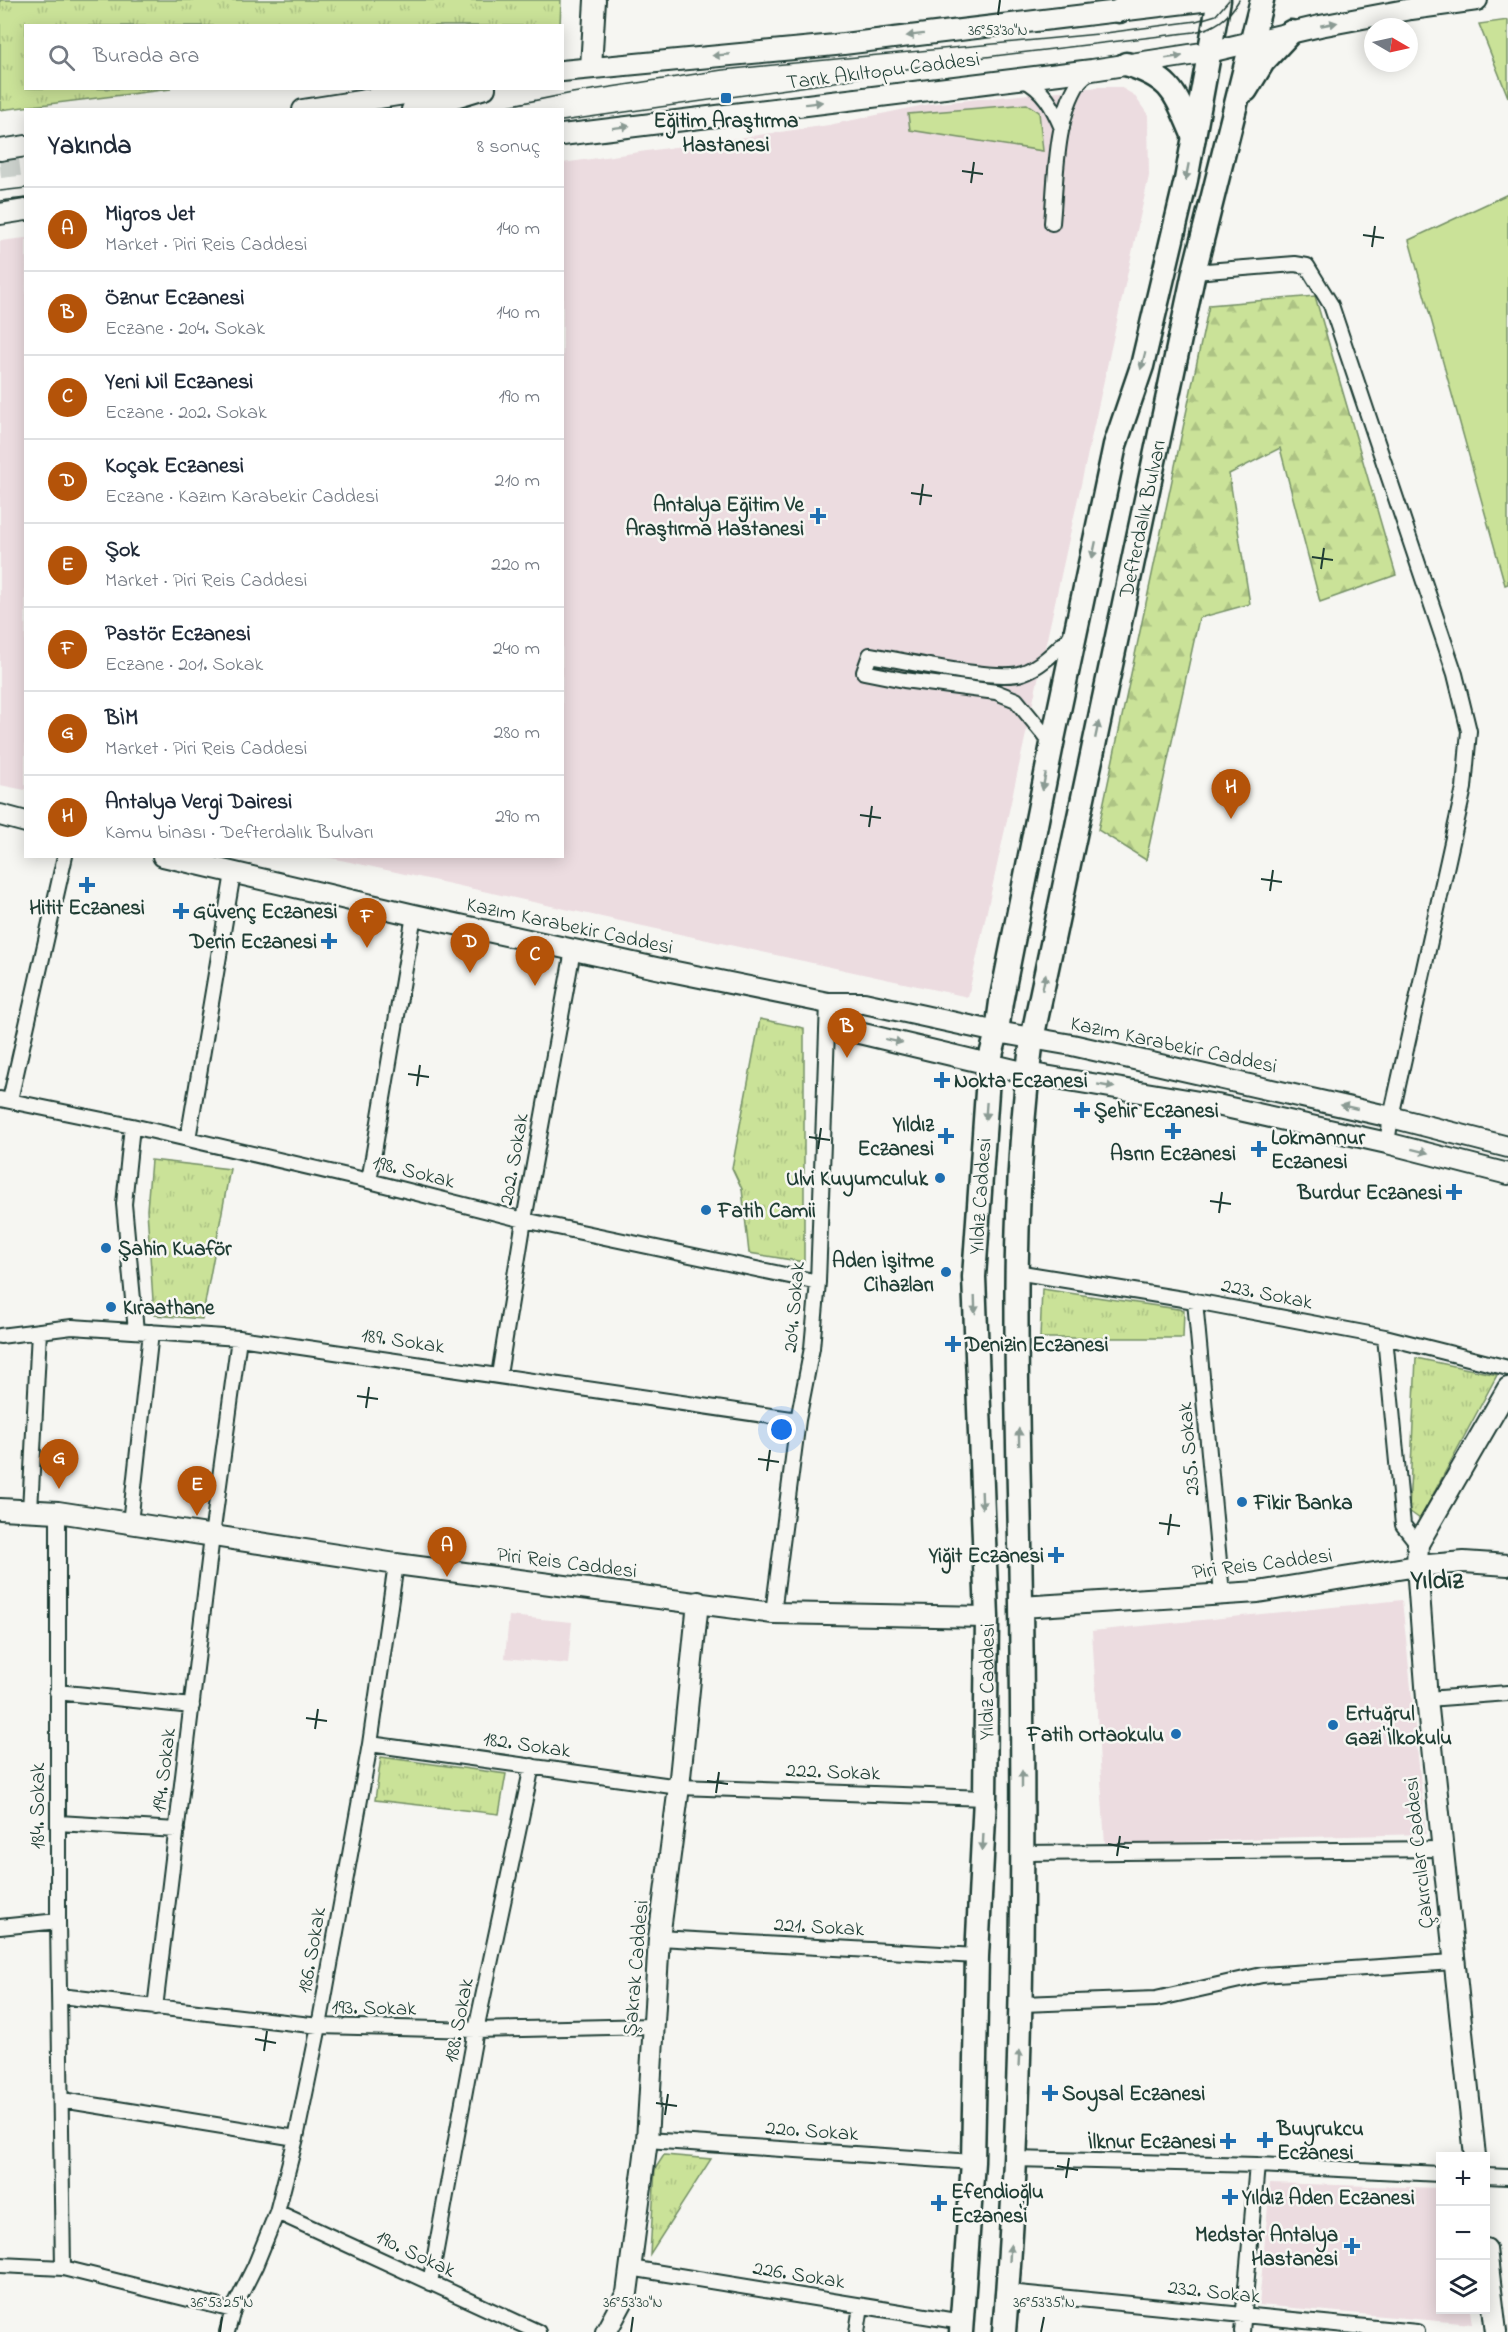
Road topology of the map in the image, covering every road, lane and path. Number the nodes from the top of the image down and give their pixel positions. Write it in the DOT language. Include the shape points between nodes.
graph roads {
  1 [pos="595,0"];
  2 [pos="1210,0"];
  3 [pos="1219,0"];
  4 [pos="1262,0"];
  5 [pos="1477,0"];
  6 [pos="1127,5"];
  7 [pos="1291,32"];
  8 [pos="1251,41"];
  9 [pos="1209,52"];
  10 [pos="1126,64"];
  11 [pos="591,67"];
  12 [pos="1092,70"];
  13 [pos="564,71"];
  14 [pos="1020,78"];
  15 [pos="429,90"];
  16 [pos="478,90"];
  17 [pos="316,108"];
  18 [pos="419,108"];
  19 [pos="1231,125"];
  20 [pos="1062,128"];
  21 [pos="564,135"];
  22 [pos="1194,137"];
  23 [pos="24,146"];
  24 [pos="0,150"];
  25 [pos="24,210"];
  26 [pos="0,214"];
  27 [pos="1052,223"];
  28 [pos="1194,272"];
  29 [pos="1077,630"];
  30 [pos="1052,744"];
  31 [pos="0,815"];
  32 [pos="24,821"];
  33 [pos="0,827"];
  34 [pos="24,830"];
  35 [pos="65,858"];
  36 [pos="171,858"];
  37 [pos="233,873"];
  38 [pos="414,915"];
  39 [pos="573,950"];
  40 [pos="828,1004"];
  41 [pos="997,1032"];
  42 [pos="1032,1039"];
  43 [pos="989,1063"];
  44 [pos="1027,1073"];
  45 [pos="5,1099"];
  46 [pos="1390,1117"];
  47 [pos="132,1126"];
  48 [pos="188,1139"];
  49 [pos="1387,1143"];
  50 [pos="1508,1147"];
  51 [pos="1508,1174"];
  52 [pos="369,1181"];
  53 [pos="524,1220"];
  54 [pos="1016,1272"];
  55 [pos="818,1282"];
  56 [pos="1196,1300"];
  57 [pos="39,1330"];
  58 [pos="136,1331"];
  59 [pos="151,1332"];
  60 [pos="0,1336"];
  61 [pos="1385,1337"];
  62 [pos="239,1338"];
  63 [pos="1508,1368"];
  64 [pos="499,1375"];
  65 [pos="1508,1388"];
  66 [pos="798,1420"];
  67 [pos="0,1509"];
  68 [pos="30,1511"];
  69 [pos="58,1512"];
  70 [pos="130,1523"];
  71 [pos="212,1536"];
  72 [pos="1418,1544"];
  73 [pos="396,1564"];
  74 [pos="1508,1565"];
  75 [pos="1417,1566"];
  76 [pos="1222,1594"];
  77 [pos="698,1602"];
  78 [pos="1021,1607"];
  79 [pos="773,1613"];
  80 [pos="987,1617"];
  81 [pos="57,1692"];
  82 [pos="1508,1694"];
  83 [pos="1427,1699"];
  84 [pos="192,1706"];
  85 [pos="370,1744"];
  86 [pos="532,1766"];
  87 [pos="679,1787"];
  88 [pos="985,1798"];
  89 [pos="58,1822"];
  90 [pos="177,1830"];
  91 [pos="1442,1849"];
  92 [pos="1022,1853"];
  93 [pos="58,1922"];
  94 [pos="0,1927"];
  95 [pos="659,1938"];
  96 [pos="977,1956"];
  97 [pos="1453,1962"];
  98 [pos="60,1996"];
  99 [pos="1022,2004"];
  100 [pos="155,2008"];
  101 [pos="319,2026"];
  102 [pos="653,2026"];
  103 [pos="476,2030"];
  104 [pos="62,2100"];
  105 [pos="296,2138"];
  106 [pos="647,2140"];
  107 [pos="1473,2152"];
  108 [pos="1014,2159"];
  109 [pos="973,2162"];
  110 [pos="1257,2165"];
  111 [pos="1436,2174"];
  112 [pos="1490,2176"];
  113 [pos="1508,2177"];
  114 [pos="277,2212"];
  115 [pos="1486,2260"];
  116 [pos="0,2265"];
  117 [pos="63,2268"];
  118 [pos="630,2268"];
  119 [pos="430,2283"];
  120 [pos="1008,2292"];
  121 [pos="861,2306"];
  122 [pos="233,2310"];
  123 [pos="1243,2315"];
  124 [pos="962,2327"];
  125 [pos="227,2332"];
  126 [pos="538,2332"];
  127 [pos="606,2332"];
  128 [pos="857,2332"];
  129 [pos="1004,2332"];
  130 [pos="1242,2332"];
  131 [pos="1417,2332"];
  132 [pos="1496,2332"];
  1 -- 11 [label="street"];
  2 -- 6 [label="street, Tarık Akıltopu Caddesi"];
  3 -- 9 [label="main road, Defterdalık Bulvarı"];
  4 -- 8 [label="main road, Defterdalık Bulvarı"];
  7 -- 5 [label="street, Tarık Akıltopu Caddesi, one-way"];
  6 -- 11 [label="street, Tarık Akıltopu Caddesi, one-way" via="835,45"];
  7 -- 8 [label="street, Tarık Akıltopu Caddesi"];
  7 -- 19 [label="main road" via="1263,62"];
  8 -- 9 [label="street, Tarık Akıltopu Caddesi"];
  8 -- 19 [label="main road, Defterdalık Bulvarı"];
  10 -- 9 [label="street, Tarık Akıltopu Caddesi, one-way"];
  9 -- 22 [label="main road, Defterdalık Bulvarı"];
  10 -- 12 [label="street, Tarık Akıltopu Caddesi"];
  10 -- 22 [label="main road" via="1149,71 1171,87"];
  11 -- 13 [label="street, Tarık Akıltopu Caddesi"];
  12 -- 14 [label="street, Tarık Akıltopu Caddesi"];
  12 -- 20 [label="street" via="1080,81"];
  14 -- 20 [label="street" via="1035,85 1048,100"];
  21 -- 14 [label="street, Tarık Akıltopu Caddesi, one-way"];
  15 -- 17 [label="street"];
  16 -- 18 [label="street"];
  19 -- 28 [label="main road, Defterdalık Bulvarı"];
  20 -- 27 [label="street"];
  22 -- 29 [label="main road, Defterdalık Bulvarı, one-way" via="1142,366 1115,445"];
  23 -- 24 [label="street"];
  25 -- 26 [label="street"];
  42 -- 28 [label="main road, Defterdalık Bulvarı, one-way"];
  28 -- 46 [label="street" via="1307,266 1331,305 1451,663 1469,731 1464,788"];
  29 -- 30 [label="main road, Defterdalık Bulvarı"];
  29 -- 30 [label="street" via="1043,661 1022,673 999,676 870,655 864,672 996,692 1016,700"];
  30 -- 41 [label="main road, Defterdalık Bulvarı, one-way"];
  31 -- 32 [label="street"];
  33 -- 34 [label="street"];
  35 -- 45 [label="street"];
  36 -- 37 [label="street, Kazım Karabekir Caddesi"];
  37 -- 38 [label="street, Kazım Karabekir Caddesi"];
  37 -- 48 [label="street"];
  38 -- 39 [label="street, Kazım Karabekir Caddesi"];
  38 -- 52 [label="street"];
  39 -- 40 [label="street, Kazım Karabekir Caddesi"];
  39 -- 53 [label="street, 202. Sokak"];
  40 -- 41 [label="street, Kazım Karabekir Caddesi" via="864,1004"];
  40 -- 43 [label="street, one-way" via="859,1033"];
  40 -- 55 [label="street, 204. Sokak"];
  41 -- 42 [label="street, Kazım Karabekir Caddesi"];
  41 -- 43 [label="main road, Yıldız Caddesi"];
  42 -- 44 [label="main road, Yıldız Caddesi"];
  46 -- 42 [label="street, Kazım Karabekir Caddesi, one-way" via="1083,1047"];
  43 -- 44 [label="street"];
  43 -- 80 [label="main road, Yıldız Caddesi, one-way" via="974,1276"];
  44 -- 49 [label="street, one-way" via="1217,1105"];
  44 -- 54 [label="main road, Yıldız Caddesi"];
  45 -- 47 [label="street, 198. Sokak"];
  46 -- 49 [label="street"];
  46 -- 50 [label="street, Kazım Karabekir Caddesi"];
  47 -- 48 [label="street, 198. Sokak"];
  47 -- 58 [label="street" via="124,1204"];
  48 -- 52 [label="street, 198. Sokak"];
  49 -- 51 [label="street, one-way"];
  52 -- 53 [label="street, 198. Sokak"];
  53 -- 55 [label="street, 198. Sokak"];
  53 -- 64 [label="street, 202. Sokak"];
  54 -- 56 [label="street, 223. Sokak"];
  78 -- 54 [label="main road, Yıldız Caddesi, one-way"];
  55 -- 66 [label="street, 204. Sokak" via="812,1348"];
  56 -- 61 [label="street, 223. Sokak"];
  56 -- 76 [label="street, 235. Sokak"];
  57 -- 58 [label="street, 189. Sokak" via="72,1327"];
  57 -- 60 [label="street, 189. Sokak"];
  57 -- 68 [label="street"];
  58 -- 59 [label="street, 189. Sokak"];
  59 -- 62 [label="street, 189. Sokak"];
  59 -- 70 [label="street"];
  61 -- 63 [label="street, 223. Sokak"];
  61 -- 72 [label="street" via="1403,1526"];
  62 -- 64 [label="street, 189. Sokak"];
  62 -- 71 [label="street, 194. Sokak"];
  64 -- 66 [label="street, 189. Sokak"];
  65 -- 72 [label="street, Çakırcılar Caddesi"];
  66 -- 79 [label="street, 204. Sokak"];
  67 -- 68 [label="street, Piri Reis Caddesi"];
  68 -- 69 [label="street, Piri Reis Caddesi"];
  69 -- 70 [label="street, Piri Reis Caddesi"];
  69 -- 81 [label="street, 184. Sokak"];
  70 -- 71 [label="street, Piri Reis Caddesi"];
  71 -- 73 [label="street, Piri Reis Caddesi"];
  71 -- 84 [label="street, 194. Sokak"];
  72 -- 75 [label="street, Çakırcılar Caddesi"];
  73 -- 77 [label="street, Piri Reis Caddesi"];
  73 -- 85 [label="street, 186. Sokak"];
  74 -- 75 [label="street, Piri Reis Caddesi" via="1464,1562"];
  75 -- 76 [label="street, Piri Reis Caddesi" via="1258,1592"];
  75 -- 83 [label="street, Çakırcılar Caddesi"];
  76 -- 78 [label="street, Piri Reis Caddesi"];
  77 -- 79 [label="street, Piri Reis Caddesi"];
  77 -- 87 [label="street, Şakrak Caddesi"];
  92 -- 78 [label="main road, Yıldız Caddesi, one-way"];
  79 -- 80 [label="street, Piri Reis Caddesi"];
  80 -- 88 [label="main road, Yıldız Caddesi"];
  81 -- 84 [label="street"];
  81 -- 89 [label="street, 184. Sokak"];
  82 -- 83 [label="street"];
  83 -- 91 [label="street, Çakırcılar Caddesi"];
  84 -- 90 [label="street, 194. Sokak"];
  85 -- 86 [label="street, 182. Sokak"];
  85 -- 101 [label="street, 186. Sokak"];
  86 -- 87 [label="street, 182. Sokak"];
  86 -- 103 [label="street, 188. Sokak"];
  87 -- 88 [label="street, 222. Sokak"];
  87 -- 95 [label="street, Şakrak Caddesi"];
  88 -- 96 [label="main road, Yıldız Caddesi, one-way"];
  89 -- 90 [label="street"];
  89 -- 93 [label="street, 184. Sokak"];
  90 -- 100 [label="street, 194. Sokak"];
  91 -- 92 [label="street"];
  91 -- 97 [label="street, Çakırcılar Caddesi"];
  92 -- 99 [label="main road, Yıldız Caddesi"];
  93 -- 94 [label="street"];
  93 -- 98 [label="street, 184. Sokak"];
  95 -- 96 [label="street, 221. Sokak"];
  95 -- 102 [label="street, Şakrak Caddesi"];
  96 -- 109 [label="main road, Yıldız Caddesi"];
  97 -- 99 [label="street" via="1262,1975 1156,1999"];
  97 -- 107 [label="street, Çakırcılar Caddesi"];
  98 -- 100 [label="street, 193. Sokak"];
  98 -- 104 [label="street, 184. Sokak"];
  108 -- 99 [label="main road, Yıldız Caddesi, one-way"];
  100 -- 101 [label="street, 193. Sokak"];
  101 -- 103 [label="street, 193. Sokak"];
  101 -- 105 [label="street, 186. Sokak"];
  102 -- 103 [label="street, 193. Sokak"];
  102 -- 106 [label="street, Şakrak Caddesi"];
  103 -- 119 [label="street, 188. Sokak"];
  104 -- 105 [label="street"];
  104 -- 117 [label="street, 184. Sokak"];
  105 -- 114 [label="street, 186. Sokak"];
  106 -- 109 [label="street, 220. Sokak"];
  106 -- 118 [label="street, Şakrak Caddesi"];
  108 -- 110 [label="street"];
  120 -- 108 [label="main road, Yıldız Caddesi, one-way"];
  109 -- 124 [label="main road, Yıldız Caddesi"];
  110 -- 111 [label="street"];
  110 -- 123 [label="street"];
  112 -- 113 [label="street"];
  114 -- 119 [label="street, 190. Sokak"];
  114 -- 122 [label="street, 186. Sokak"];
  115 -- 132 [label="street"];
  116 -- 117 [label="street"];
  117 -- 122 [label="street"];
  118 -- 121 [label="street, 226. Sokak"];
  118 -- 127 [label="street, Şakrak Caddesi" via="627,2293"];
  119 -- 126 [label="street, 190. Sokak"];
  120 -- 123 [label="street, 232. Sokak"];
  120 -- 129 [label="main road, Yıldız Caddesi"];
  121 -- 124 [label="street, 226. Sokak"];
  121 -- 128 [label="street"];
  122 -- 125 [label="street, 186. Sokak"];
  123 -- 130 [label="street"];
  123 -- 131 [label="street, 232. Sokak"];
}
